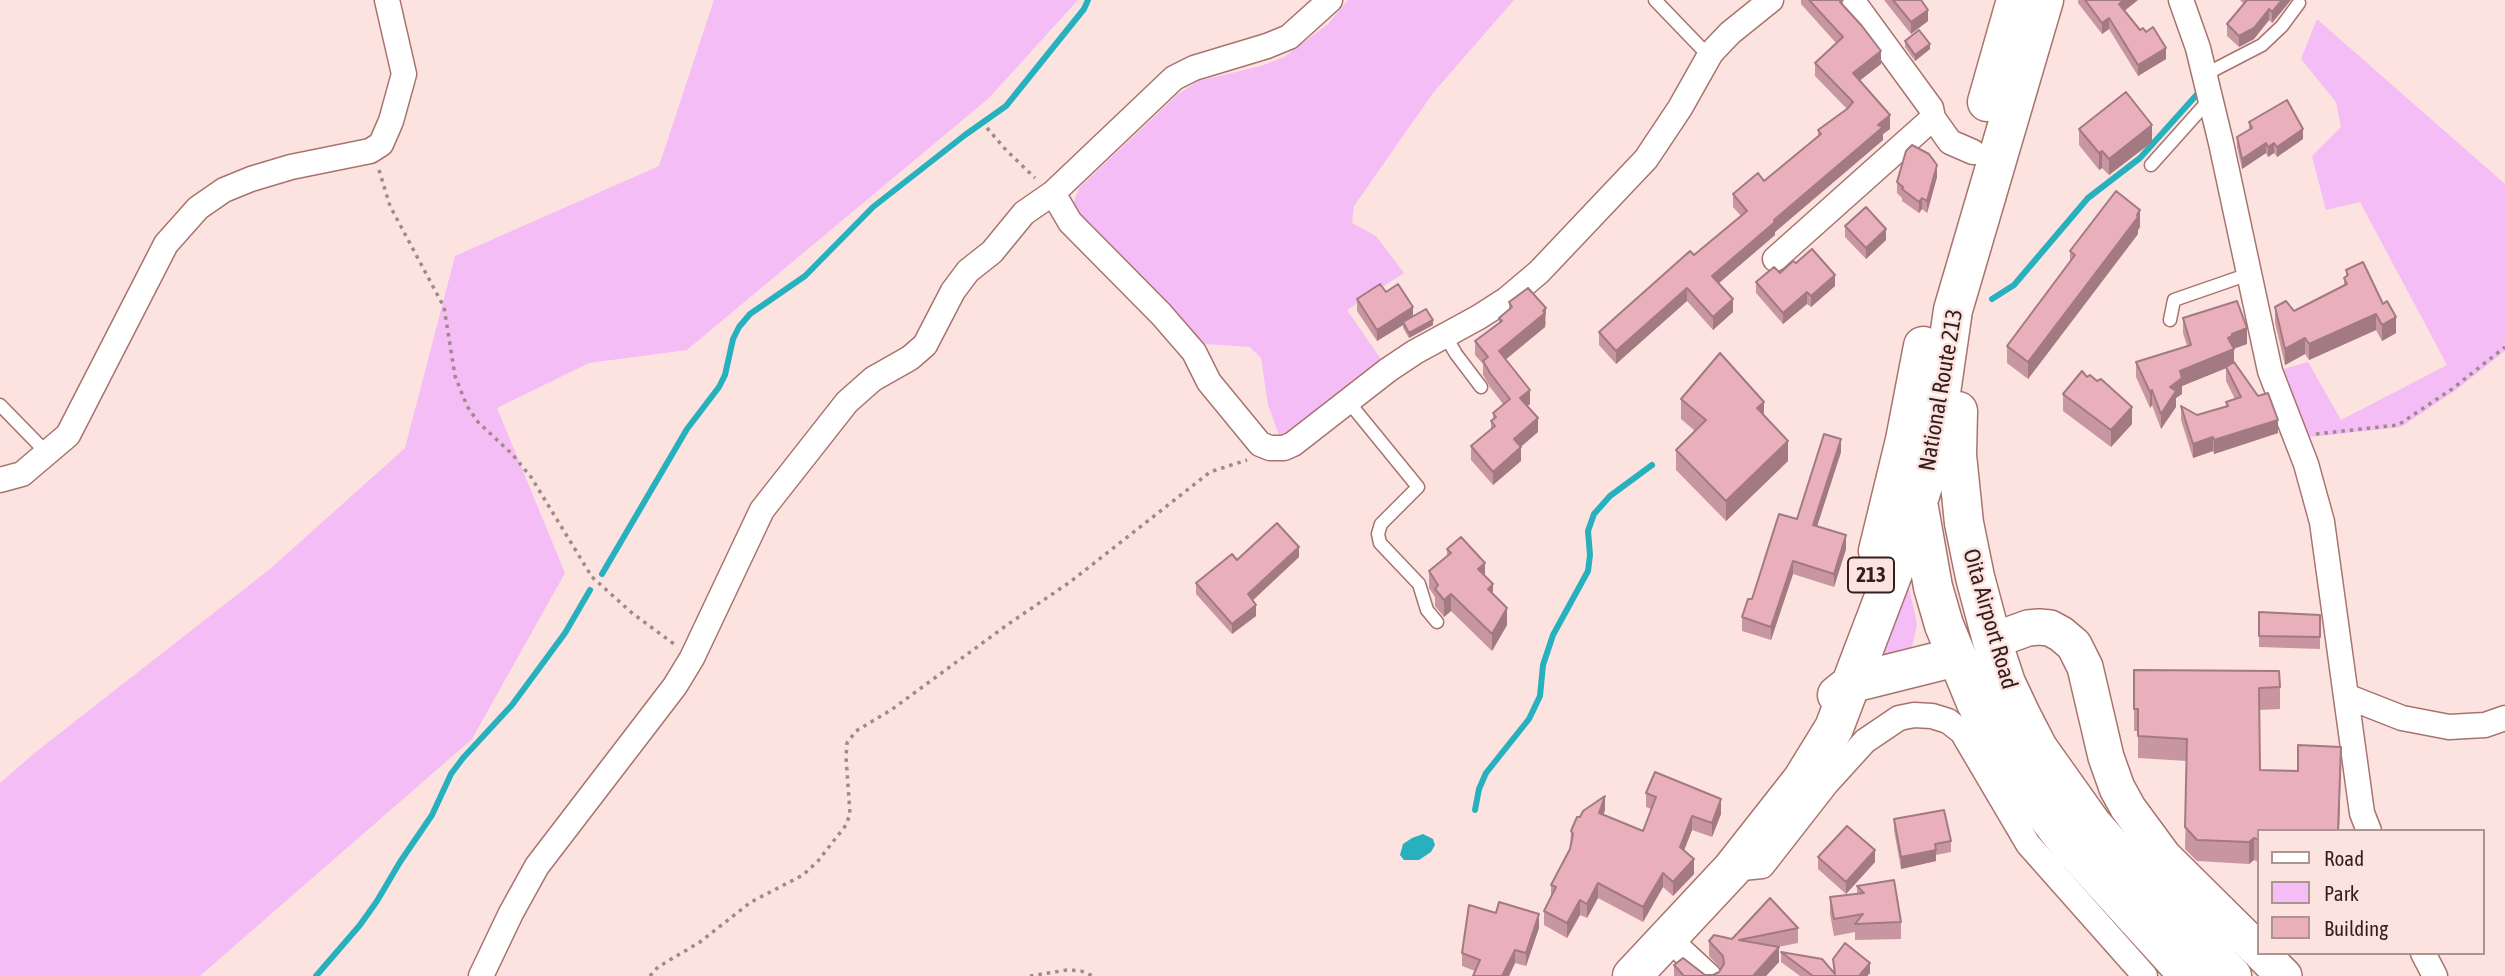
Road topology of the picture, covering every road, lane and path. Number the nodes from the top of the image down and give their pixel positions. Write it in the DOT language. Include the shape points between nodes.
graph roads {
  1 [pos="387,0"];
  2 [pos="1330,0"];
  3 [pos="1656,0"];
  4 [pos="1771,0"];
  5 [pos="1852,0"];
  6 [pos="2016,0"];
  7 [pos="2045,0"];
  8 [pos="2181,0"];
  9 [pos="2299,3"];
  10 [pos="1711,53"];
  11 [pos="2204,75"];
  12 [pos="2210,99"];
  13 [pos="1933,118"];
  14 [pos="987,128"];
  15 [pos="372,150"];
  16 [pos="1973,152"];
  17 [pos="2151,164"];
  18 [pos="1989,187"];
  19 [pos="1053,193"];
  20 [pos="1775,259"];
  21 [pos="2249,274"];
  22 [pos="2170,320"];
  23 [pos="1445,335"];
  24 [pos="2505,347"];
  25 [pos="1919,370"];
  26 [pos="1481,387"];
  27 [pos="1347,400"];
  28 [pos="0,405"];
  29 [pos="2295,435"];
  30 [pos="1265,446"];
  31 [pos="47,453"];
  32 [pos="0,480"];
  33 [pos="1919,502"];
  34 [pos="1437,622"];
  35 [pos="1992,641"];
  36 [pos="1956,657"];
  37 [pos="692,658"];
  38 [pos="1852,682"];
  39 [pos="2346,696"];
  40 [pos="2505,718"];
  41 [pos="1834,728"];
  42 [pos="1790,770"];
  43 [pos="2368,829"];
  44 [pos="1732,869"];
  45 [pos="1668,938"];
  46 [pos="2256,948"];
  47 [pos="2263,955"];
  48 [pos="2424,955"];
  49 [pos="481,976"];
  50 [pos="650,976"];
  51 [pos="1030,976"];
  52 [pos="1093,976"];
  53 [pos="1632,976"];
  54 [pos="1709,976"];
  55 [pos="2145,976"];
  56 [pos="2189,976"];
  57 [pos="2232,976"];
  58 [pos="2284,976"];
  59 [pos="2435,976"];
  1 -- 15 [label="street" via="404,74 391,121 381,144"];
  2 -- 19 [label="street" via="1289,37 1174,78"];
  3 -- 10 [label="lane"];
  4 -- 10 [label="street"];
  5 -- 13 [label="street" via="1931,108"];
  6 -- 16 [label="highway, National Route 213 / 213"];
  7 -- 18 [label="highway, National Route 213 / 213"];
  8 -- 11 [label="street"];
  9 -- 11 [label="lane" via="2268,40"];
  10 -- 23 [label="street" via="1663,136 1617,192 1523,287"];
  11 -- 12 [label="street"];
  12 -- 17 [label="lane"];
  12 -- 21 [label="street"];
  13 -- 16 [label="street" via="1950,142"];
  13 -- 20 [label="street"];
  14 -- 19 [label="path"];
  15 -- 31 [label="street" via="251,178 198,208 166,244 68,435"];
  15 -- 37 [label="path" via="390,206 444,307 455,376 467,406 531,477 600,586"];
  16 -- 25 [label="highway, National Route 213 / 213" via="1936,280"];
  18 -- 33 [label="highway, National Route 213 / 213" via="1953,310 1935,444"];
  18 -- 35 [label="highway, Oita Airport Road / 213" via="1964,327 1958,455 1964,523"];
  19 -- 30 [label="street" via="1070,222 1194,352 1209,382"];
  19 -- 37 [label="street" via="1024,213 992,252 968,271 925,345 847,402 786,477 762,510"];
  21 -- 22 [label="lane" via="2174,300"];
  21 -- 29 [label="street" via="2270,371"];
  23 -- 26 [label="lane"];
  23 -- 27 [label="street"];
  24 -- 29 [label="path" via="2398,425"];
  25 -- 33 [label="highway, Oita Airport Road / 213" via="1914,452"];
  25 -- 42 [label="highway, National Route 213 / 213" via="1876,560 1842,656"];
  27 -- 30 [label="street" via="1293,444"];
  27 -- 34 [label="lane" via="1418,487 1381,524 1378,534 1380,543 1419,584 1427,610"];
  28 -- 31 [label="lane"];
  29 -- 39 [label="street" via="2322,522"];
  30 -- 50 [label="path" via="1251,459 1210,472 1070,582 856,731 846,757 850,814 818,861 803,875 751,902"];
  31 -- 32 [label="street" via="22,474"];
  33 -- 36 [label="highway, Oita Airport Road / 213" via="1933,587"];
  33 -- 38 [label="highway, National Route 213 / 213"];
  35 -- 36 [label="highway"];
  35 -- 46 [label="street" via="2039,627 2050,628 2074,645 2085,667 2113,778 2128,808 2164,857"];
  35 -- 57 [label="highway, Oita Airport Road / 213" via="2022,717 2064,786 2135,873"];
  36 -- 38 [label="highway"];
  36 -- 41 [label="highway" via="1872,696"];
  36 -- 56 [label="highway, Oita Airport Road / 213" via="1976,703 2034,799 2067,842"];
  37 -- 49 [label="street" via="537,866"];
  38 -- 41 [label="highway, National Route 213 / 213"];
  38 -- 42 [label="highway" via="1838,693 1820,736"];
  39 -- 40 [label="street" via="2402,718 2449,727 2485,725"];
  39 -- 43 [label="street" via="2362,813"];
  41 -- 44 [label="highway, National Route 213 / 213" via="1802,780"];
  42 -- 44 [label="highway, National Route 213 / 213"];
  44 -- 45 [label="highway, National Route 213 / 213"];
  44 -- 55 [label="street" via="1762,866 1865,740 1899,718 1932,716 1962,732 2028,844"];
  45 -- 53 [label="highway, National Route 213 / 213"];
  45 -- 54 [label="street"];
  47 -- 58 [label="street"];
  48 -- 59 [label="street"];
  51 -- 52 [label="path" via="1067,970"];
}
